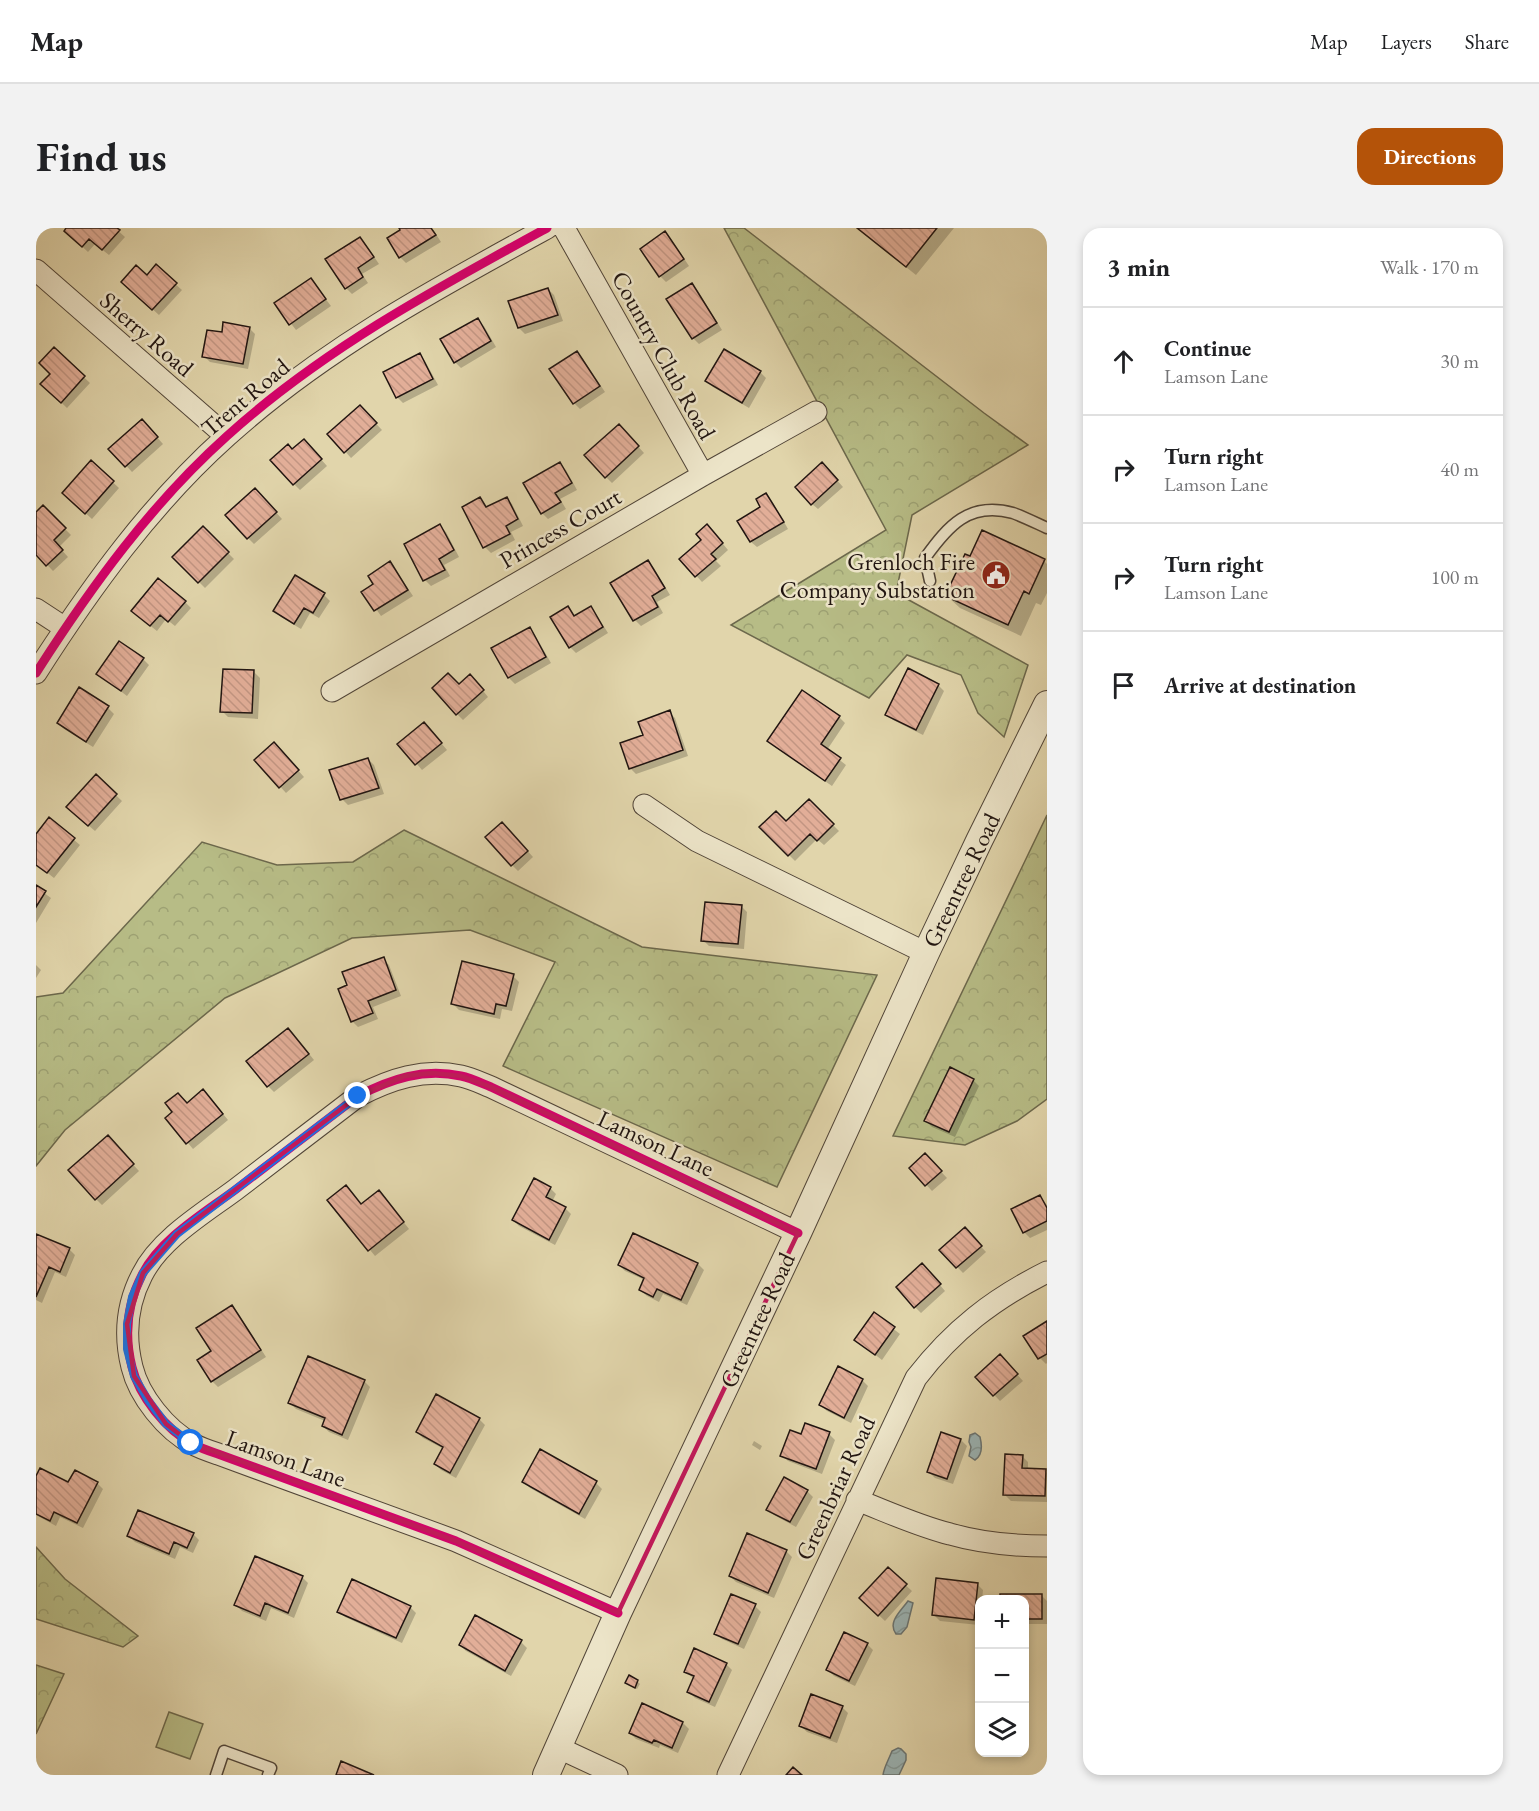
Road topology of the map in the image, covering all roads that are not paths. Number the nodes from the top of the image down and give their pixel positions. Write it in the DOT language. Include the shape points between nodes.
graph roads {
  1 [pos="547,228"];
  2 [pos="564,228"];
  3 [pos="36,270"];
  4 [pos="816,412"];
  5 [pos="226,436"];
  6 [pos="703,475"];
  7 [pos="1047,528"];
  8 [pos="930,581"];
  9 [pos="36,609"];
  10 [pos="65,628"];
  11 [pos="36,673"];
  12 [pos="332,691"];
  13 [pos="1047,704"];
  14 [pos="644,805"];
  15 [pos="926,952"];
  16 [pos="798,1233"];
  17 [pos="1047,1272"];
  18 [pos="857,1500"];
  19 [pos="1047,1546"];
  20 [pos="618,1613"];
  21 [pos="558,1748"];
  22 [pos="216,1775"];
  23 [pos="268,1775"];
  24 [pos="546,1775"];
  25 [pos="617,1775"];
  26 [pos="728,1775"];
  1 -- 5 [label="street, Trent Road" via="373,326 299,376"];
  2 -- 6 [label="street, Country Club Road"];
  3 -- 5 [label="street, Sherry Road"];
  4 -- 6 [label="street, Princess Court"];
  5 -- 10 [label="street, Trent Road" via="132,537"];
  6 -- 12 [label="street, Princess Court"];
  7 -- 8 [label="lane" via="1012,513 969,513 942,534 925,558"];
  9 -- 10 [label="street"];
  10 -- 11 [label="street, Trent Road"];
  13 -- 15 [label="street, Greentree Road"];
  14 -- 15 [label="street" via="697,841"];
  15 -- 16 [label="street, Greentree Road"];
  16 -- 20 [label="street, Greentree Road"];
  16 -- 20 [label="street, Lamson Lane" via="492,1087 461,1076 432,1073 405,1076 358,1096 177,1234 143,1273 132,1297 127,1324 127,1349 134,1376 166,1424 191,1443 456,1541"];
  17 -- 18 [label="street, Greenbriar Road" via="980,1312 931,1358 904,1399"];
  18 -- 19 [label="street" via="950,1535"];
  18 -- 26 [label="street, Greenbriar Road"];
  20 -- 21 [label="street, Greentree Road"];
  21 -- 24 [label="street, Greentree Road"];
  21 -- 25 [label="street"];
  22 -- 23 [label="lane" via="225,1751 271,1768"];
}
